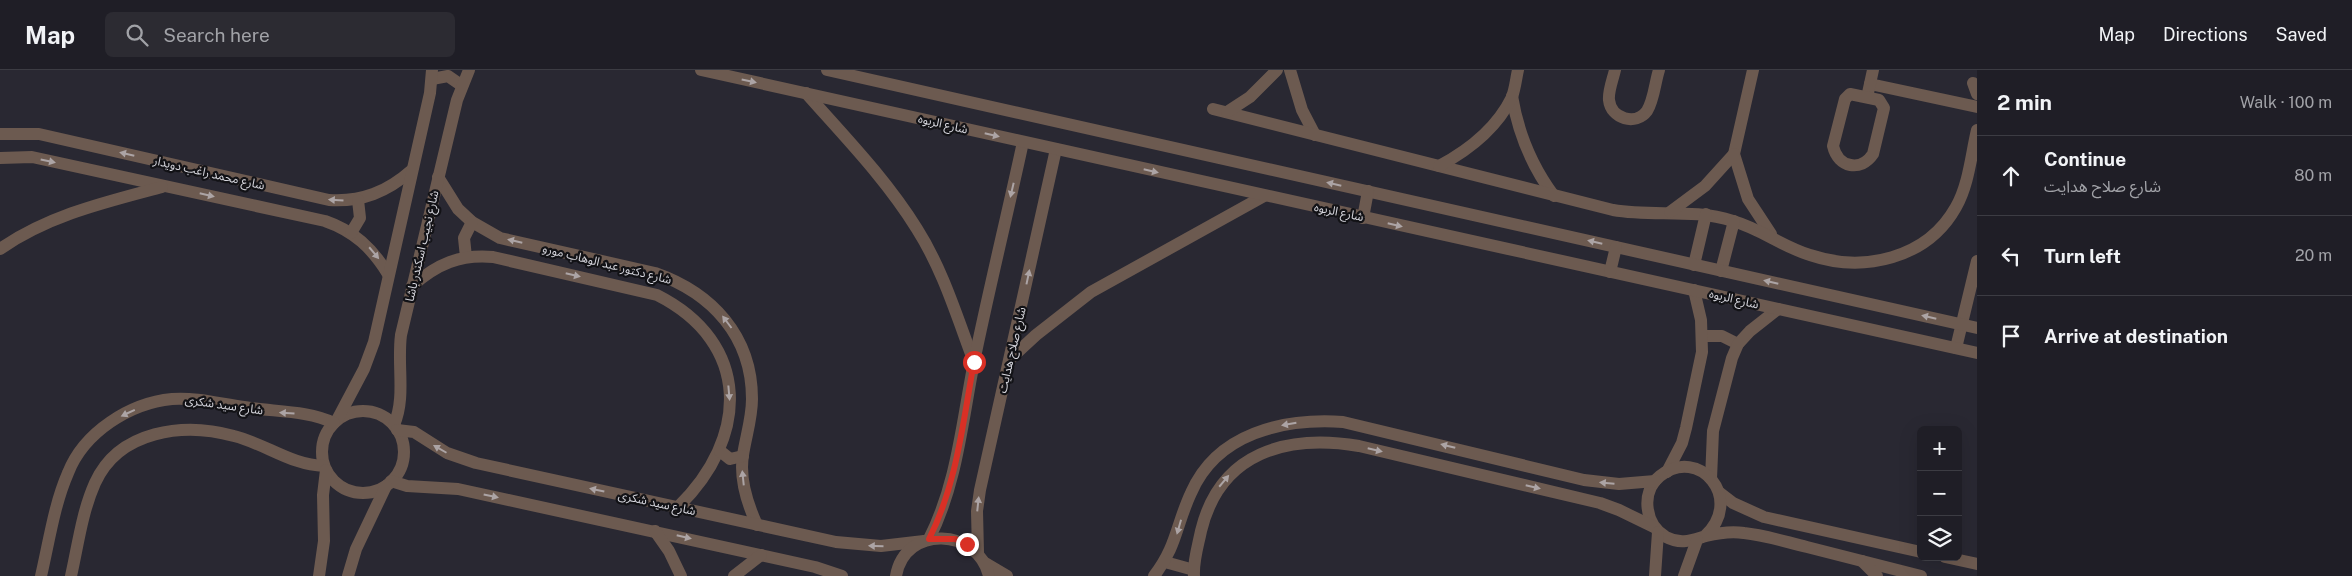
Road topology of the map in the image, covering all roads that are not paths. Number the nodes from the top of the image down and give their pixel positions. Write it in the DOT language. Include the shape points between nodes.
graph roads {
  1 [pos="469,70"];
  2 [pos="701,70"];
  3 [pos="827,70"];
  4 [pos="1277,70"];
  5 [pos="1290,70"];
  6 [pos="1518,70"];
  7 [pos="1615,70"];
  8 [pos="1658,70"];
  9 [pos="1753,70"];
  10 [pos="1873,70"];
  11 [pos="724,72"];
  12 [pos="432,74"];
  13 [pos="1870,84"];
  14 [pos="461,85"];
  15 [pos="806,93"];
  16 [pos="1512,96"];
  17 [pos="1867,97"];
  18 [pos="1977,107"];
  19 [pos="1213,109"];
  20 [pos="1227,112"];
  21 [pos="1977,130"];
  22 [pos="0,134"];
  23 [pos="1315,135"];
  24 [pos="1023,142"];
  25 [pos="1056,149"];
  26 [pos="1734,154"];
  27 [pos="0,158"];
  28 [pos="1439,166"];
  29 [pos="412,170"];
  30 [pos="438,177"];
  31 [pos="166,186"];
  32 [pos="1368,191"];
  33 [pos="1264,196"];
  34 [pos="1554,196"];
  35 [pos="358,200"];
  36 [pos="1670,212"];
  37 [pos="1706,214"];
  38 [pos="1363,218"];
  39 [pos="1734,221"];
  40 [pos="472,222"];
  41 [pos="351,233"];
  42 [pos="1774,238"];
  43 [pos="1616,247"];
  44 [pos="0,249"];
  45 [pos="466,257"];
  46 [pos="1977,260"];
  47 [pos="1694,264"];
  48 [pos="1721,271"];
  49 [pos="1610,272"];
  50 [pos="388,274"];
  51 [pos="412,286"];
  52 [pos="1694,290"];
  53 [pos="1778,309"];
  54 [pos="1962,324"];
  55 [pos="1977,328"];
  56 [pos="1703,336"];
  57 [pos="1738,344"];
  58 [pos="1956,348"];
  59 [pos="1977,353"];
  60 [pos="1010,360"];
  61 [pos="974,362"];
  62 [pos="335,421"];
  63 [pos="395,428"];
  64 [pos="720,451"];
  65 [pos="743,456"];
  66 [pos="325,468"];
  67 [pos="1667,472"];
  68 [pos="1712,479"];
  69 [pos="1655,480"];
  70 [pos="388,483"];
  71 [pos="1720,492"];
  72 [pos="678,507"];
  73 [pos="757,525"];
  74 [pos="1656,529"];
  75 [pos="655,531"];
  76 [pos="1701,538"];
  77 [pos="927,540"];
  78 [pos="1917,551"];
  79 [pos="761,555"];
  80 [pos="981,558"];
  81 [pos="1862,561"];
  82 [pos="1962,561"];
  83 [pos="1165,562"];
  84 [pos="1977,564"];
  85 [pos="1194,573"];
  86 [pos="42,576"];
  87 [pos="71,576"];
  88 [pos="319,576"];
  89 [pos="348,576"];
  90 [pos="681,576"];
  91 [pos="734,576"];
  92 [pos="842,576"];
  93 [pos="896,576"];
  94 [pos="990,576"];
  95 [pos="1007,576"];
  96 [pos="1154,576"];
  97 [pos="1655,576"];
  98 [pos="1684,576"];
  99 [pos="1877,576"];
  100 [pos="1921,576"];
  1 -- 14 [label="street, شارع نجيب اسكندر باشا"];
  2 -- 11 [label="street, شارع الربوه"];
  32 -- 3 [label="street, شارع الربوه, one-way"];
  4 -- 20 [label="street" via="1250,97"];
  5 -- 23 [label="street" via="1302,110"];
  6 -- 16 [label="street"];
  7 -- 8 [label="street" via="1609,95 1611,108 1620,117 1632,119 1648,109"];
  9 -- 26 [label="street"];
  10 -- 13 [label="street"];
  11 -- 15 [label="street, شارع الربوه, one-way"];
  12 -- 14 [label="street" via="448,76"];
  12 -- 29 [label="street"];
  13 -- 17 [label="street"];
  13 -- 18 [label="street"];
  14 -- 30 [label="street, شارع نجيب اسكندر باشا"];
  15 -- 24 [label="street, شارع الربوه, one-way"];
  15 -- 61 [label="street" via="881,179 918,230 935,262"];
  16 -- 28 [label="street" via="1482,137"];
  16 -- 34 [label="street" via="1526,148"];
  17 -- 17 [label="street" via="1879,100 1884,108 1873,154 1863,164 1850,166 1834,153 1834,141 1846,97 1850,94"];
  19 -- 20 [label="street"];
  20 -- 23 [label="street"];
  21 -- 42 [label="street" via="1965,186 1956,207 1943,226 1908,253 1867,263 1848,263 1809,255"];
  35 -- 22 [label="street, شارع محمد راغب دويدار, one-way" via="329,200 39,134"];
  23 -- 28 [label="street"];
  24 -- 25 [label="street, شارع الربوه"];
  24 -- 61 [label="street, one-way"];
  25 -- 33 [label="street, شارع الربوه, one-way"];
  60 -- 25 [label="street, شارع صلاح هدايت, one-way"];
  26 -- 36 [label="street" via="1705,186"];
  26 -- 42 [label="street" via="1748,199"];
  27 -- 31 [label="street, شارع محمد راغب دويدار, one-way" via="32,157"];
  28 -- 34 [label="street"];
  29 -- 35 [label="street, شارع محمد راغب دويدار" via="396,184"];
  29 -- 50 [label="street"];
  30 -- 40 [label="street, شارع دكتور عبد الوهاب مورو" via="447,194"];
  30 -- 51 [label="street, شارع نجيب اسكندر باشا"];
  31 -- 41 [label="street, شارع محمد راغب دويدار, one-way" via="325,221"];
  31 -- 44 [label="street" via="83,208 44,224"];
  32 -- 38 [label="street"];
  43 -- 32 [label="street, شارع الربوه, one-way"];
  33 -- 38 [label="street, شارع الربوه"];
  33 -- 60 [label="street" via="1091,292"];
  34 -- 36 [label="street" via="1632,214"];
  35 -- 41 [label="street" via="360,218"];
  36 -- 37 [label="street"];
  37 -- 39 [label="street"];
  37 -- 47 [label="street"];
  38 -- 49 [label="street, شارع الربوه, one-way"];
  39 -- 42 [label="street"];
  39 -- 48 [label="street"];
  40 -- 45 [label="street" via="464,238"];
  65 -- 40 [label="street, شارع دكتور عبد الوهاب مورو, one-way" via="752,399 750,375 743,351 718,310 678,281 500,238"];
  41 -- 50 [label="street, شارع محمد راغب دويدار, one-way" via="366,244"];
  43 -- 47 [label="street, شارع الربوه"];
  43 -- 49 [label="street"];
  45 -- 51 [label="street, شارع دكتور عبد الوهاب مورو" via="446,262"];
  45 -- 64 [label="street, شارع دكتور عبد الوهاب مورو, one-way" via="493,257 657,294 695,318 710,336 728,377 728,422"];
  46 -- 54 [label="street"];
  47 -- 48 [label="street, شارع الربوه"];
  54 -- 48 [label="street, شارع الربوه, one-way"];
  49 -- 52 [label="street, شارع الربوه"];
  50 -- 62 [label="street" via="374,342 360,378"];
  51 -- 63 [label="street, شارع نجيب اسكندر باشا" via="399,352 401,398"];
  52 -- 53 [label="street, شارع الربوه"];
  52 -- 56 [label="street"];
  53 -- 57 [label="street"];
  53 -- 58 [label="street, شارع الربوه"];
  54 -- 55 [label="street, شارع الربوه"];
  54 -- 58 [label="street"];
  56 -- 57 [label="street" via="1722,336"];
  56 -- 67 [label="street" via="1686,428"];
  57 -- 68 [label="street" via="1714,430"];
  58 -- 59 [label="street, شارع الربوه"];
  80 -- 60 [label="street, شارع صلاح هدايت, one-way" via="977,511 980,490"];
  61 -- 77 [label="street" via="948,494"];
  62 -- 63 [label="street" via="360,411 373,412"];
  62 -- 66 [label="street" via="323,443"];
  62 -- 86 [label="street, شارع سيد شكرى, one-way" via="307,414 172,399 122,414 101,429 68,470 59,495"];
  63 -- 70 [label="street" via="402,440 402,462"];
  72 -- 63 [label="street, شارع سيد شكرى, one-way" via="476,463 447,453 414,432"];
  64 -- 65 [label="street" via="730,459"];
  64 -- 72 [label="street, شارع دكتور عبد الوهاب مورو" via="695,491"];
  73 -- 65 [label="street, شارع دكتور عبد الوهاب مورو, one-way" via="745,492"];
  66 -- 70 [label="street" via="342,487 352,491 364,492"];
  66 -- 87 [label="street" via="298,463 260,444 207,431 179,430 154,434 127,445 96,482 87,505"];
  66 -- 88 [label="street" via="324,541"];
  67 -- 68 [label="street" via="1690,468"];
  67 -- 69 [label="street"];
  68 -- 71 [label="street"];
  69 -- 74 [label="street" via="1647,500 1647,511"];
  69 -- 83 [label="street, one-way" via="1619,484 1584,480 1343,422 1282,424 1226,446 1212,460 1191,492 1174,545"];
  70 -- 75 [label="street, one-way" via="458,489"];
  70 -- 89 [label="street" via="356,548"];
  71 -- 76 [label="street" via="1720,517 1714,528"];
  71 -- 78 [label="street" via="1733,503 1764,517"];
  72 -- 73 [label="street, شارع سيد شكرى"];
  77 -- 73 [label="street, شارع سيد شكرى, one-way" via="904,545 858,545"];
  74 -- 76 [label="street" via="1677,541"];
  85 -- 74 [label="street, one-way" via="1205,515 1223,481 1254,456 1304,443 1359,446 1572,496 1619,510"];
  74 -- 97 [label="street"];
  75 -- 79 [label="street, one-way"];
  75 -- 90 [label="street" via="669,550"];
  76 -- 81 [label="street" via="1742,532"];
  76 -- 98 [label="street"];
  77 -- 80 [label="street, شارع سيد شكرى" via="955,539"];
  77 -- 93 [label="street" via="912,548 903,558"];
  79 -- 91 [label="street"];
  79 -- 92 [label="street"];
  80 -- 94 [label="street, شارع صلاح هدايت"];
  80 -- 95 [label="street, شارع سيد شكرى"];
  81 -- 99 [label="street"];
  81 -- 100 [label="street"];
  82 -- 84 [label="street"];
  83 -- 85 [label="street"];
  83 -- 96 [label="street"];
}
